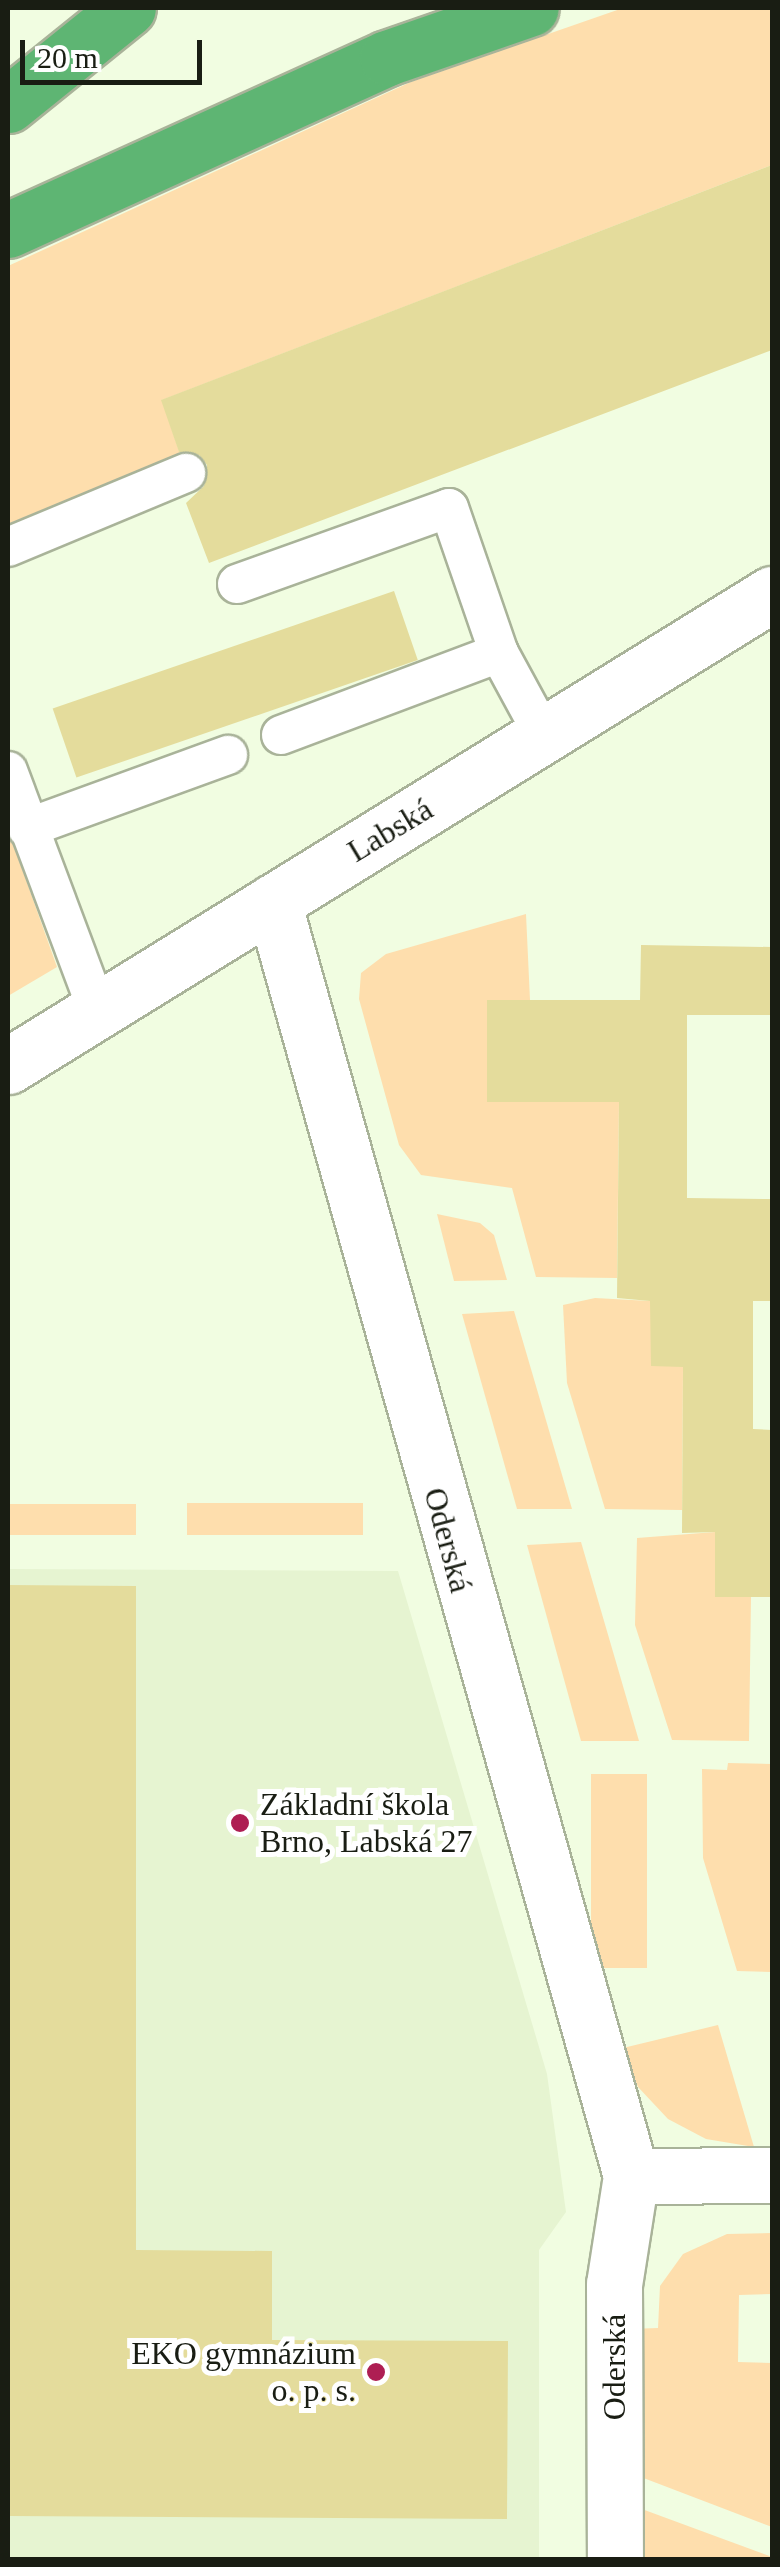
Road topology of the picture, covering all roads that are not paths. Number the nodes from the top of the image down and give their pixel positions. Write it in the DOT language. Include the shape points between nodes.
graph roads {
  1 [pos="128,8"];
  2 [pos="530,8"];
  3 [pos="8,105"];
  4 [pos="8,230"];
  5 [pos="186,473"];
  6 [pos="8,548"];
  7 [pos="237,584"];
  8 [pos="772,594"];
  9 [pos="499,652"];
  10 [pos="280,734"];
  11 [pos="544,736"];
  12 [pos="228,755"];
  13 [pos="8,771"];
  14 [pos="27,828"];
  15 [pos="273,902"];
  16 [pos="97,1009"];
  17 [pos="8,1066"];
  18 [pos="772,2175"];
  19 [pos="630,2176"];
  20 [pos="615,2560"];
  1 -- 3 [label="highway"];
  2 -- 4 [label="highway" via="387,58"];
  5 -- 6 [label="lane"];
  7 -- 9 [label="lane" via="448,508"];
  8 -- 11 [label="street, Labská"];
  9 -- 10 [label="lane"];
  9 -- 11 [label="lane"];
  11 -- 15 [label="street, Labská"];
  12 -- 14 [label="lane"];
  13 -- 14 [label="lane"];
  14 -- 16 [label="lane"];
  15 -- 16 [label="street, Labská"];
  15 -- 19 [label="street, Oderská"];
  16 -- 17 [label="street, Labská"];
  18 -- 19 [label="street"];
  19 -- 20 [label="street, Oderská" via="614,2284"];
}
